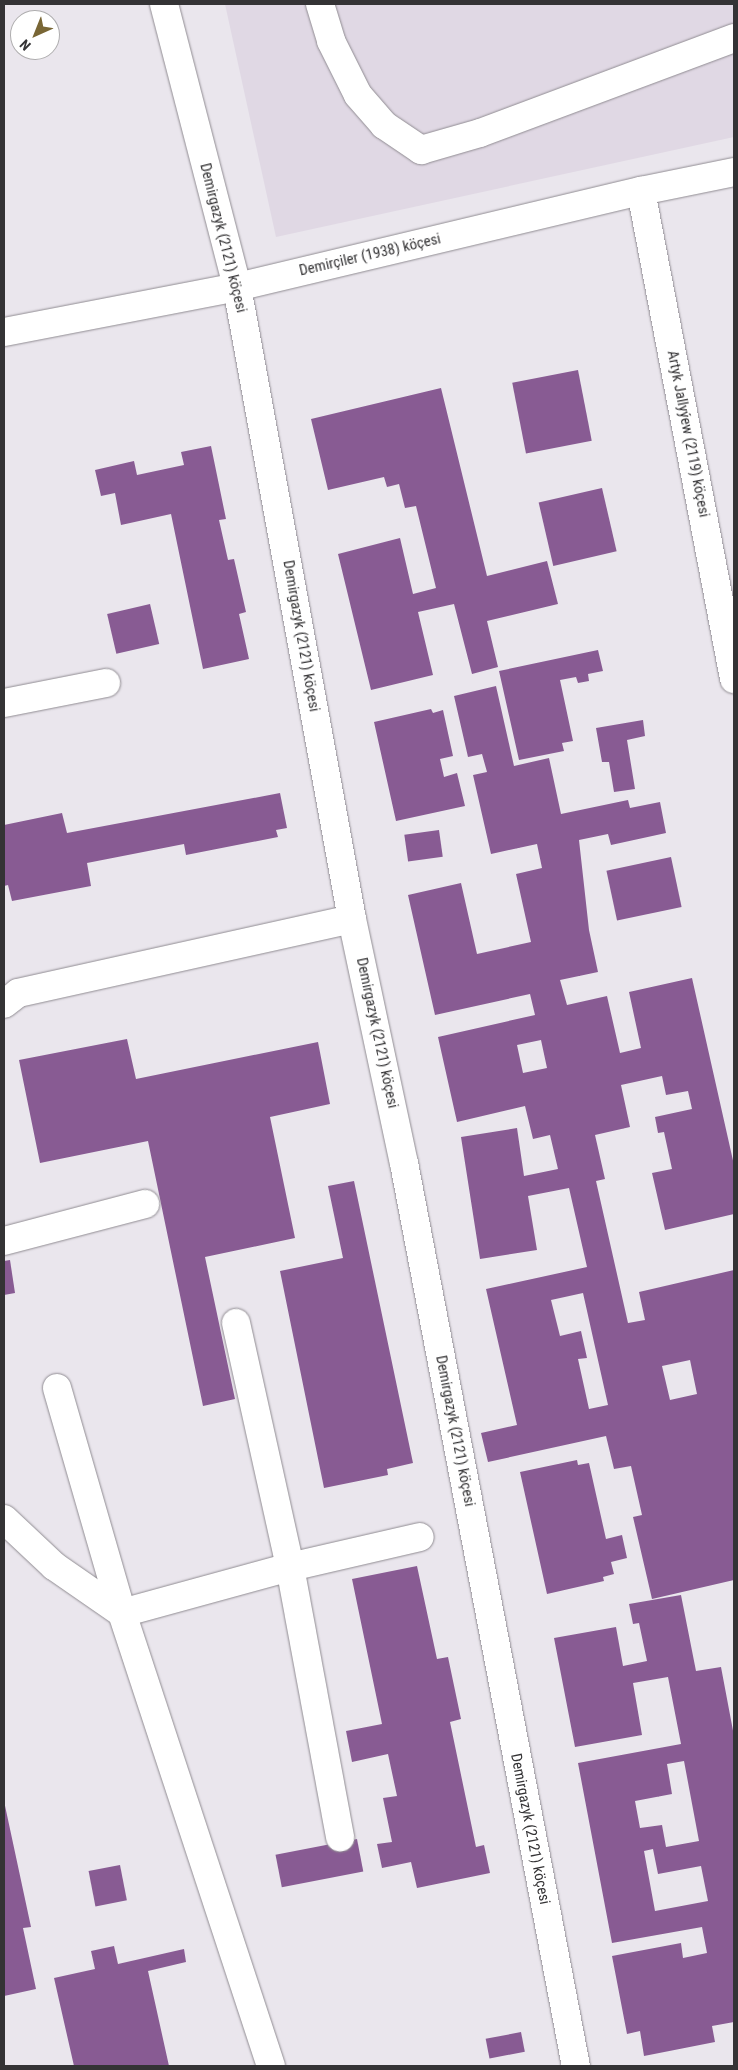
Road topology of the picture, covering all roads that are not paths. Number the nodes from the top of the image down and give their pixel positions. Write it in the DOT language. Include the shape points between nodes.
graph roads {
  1 [pos="164,4"];
  2 [pos="320,4"];
  3 [pos="734,38"];
  4 [pos="734,172"];
  5 [pos="641,191"];
  6 [pos="237,287"];
  7 [pos="4,332"];
  8 [pos="727,606"];
  9 [pos="734,678"];
  10 [pos="106,683"];
  11 [pos="4,703"];
  12 [pos="352,919"];
  13 [pos="4,1004"];
  14 [pos="145,1204"];
  15 [pos="4,1241"];
  16 [pos="236,1323"];
  17 [pos="57,1388"];
  18 [pos="4,1519"];
  19 [pos="420,1537"];
  20 [pos="290,1567"];
  21 [pos="122,1613"];
  22 [pos="340,1837"];
  23 [pos="271,2066"];
  24 [pos="576,2066"];
  1 -- 6 [label="street, Demirgazyk (2121) köçesi"];
  2 -- 3 [label="street" via="332,41 358,95 384,125 421,150 480,133"];
  4 -- 5 [label="street, Demirçiler (1938) köçesi"];
  5 -- 6 [label="street, Demirçiler (1938) köçesi"];
  5 -- 8 [label="street, Artyk Jallyýew (2119) köçesi"];
  6 -- 7 [label="street, Demirçiler (1938) köçesi"];
  6 -- 12 [label="street, Demirgazyk (2121) köçesi"];
  8 -- 9 [label="street, Artyk Jallyýew (2119) köçesi"];
  10 -- 11 [label="street"];
  12 -- 13 [label="street" via="18,994"];
  12 -- 24 [label="street, Demirgazyk (2121) köçesi" via="406,1173"];
  14 -- 15 [label="street"];
  16 -- 20 [label="street"];
  17 -- 21 [label="street"];
  18 -- 21 [label="street" via="54,1566"];
  19 -- 20 [label="street"];
  20 -- 21 [label="street"];
  20 -- 22 [label="street"];
  21 -- 23 [label="street"];
}
